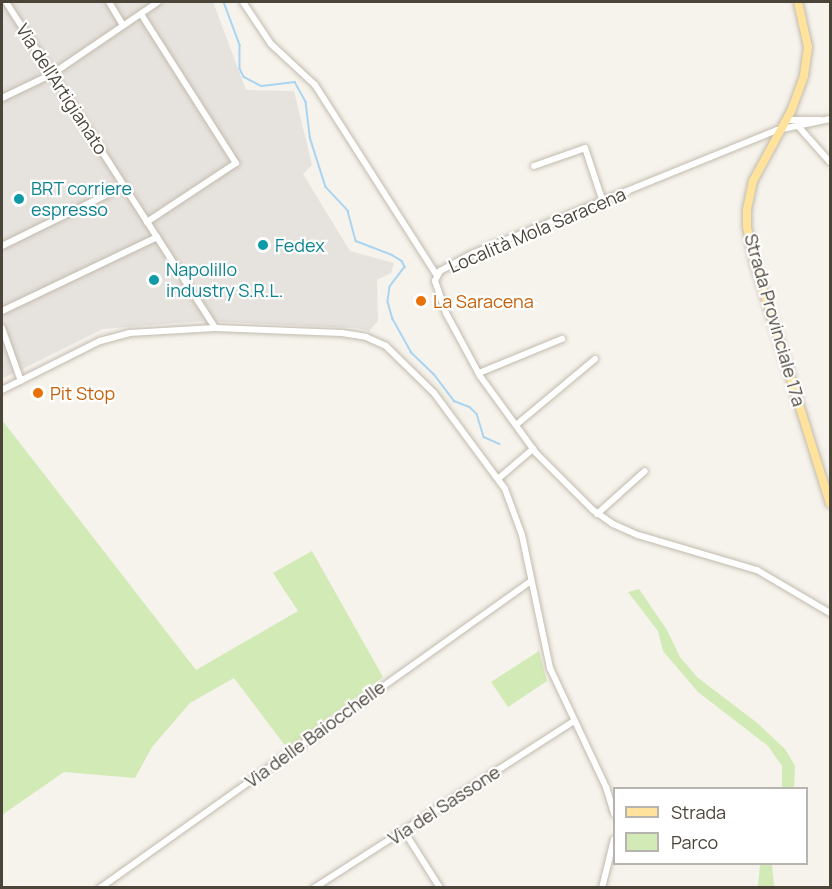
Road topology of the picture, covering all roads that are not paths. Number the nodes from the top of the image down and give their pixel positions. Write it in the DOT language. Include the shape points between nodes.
graph roads {
  1 [pos="6,2"];
  2 [pos="109,2"];
  3 [pos="158,2"];
  4 [pos="243,2"];
  5 [pos="798,2"];
  6 [pos="141,14"];
  7 [pos="123,25"];
  8 [pos="52,74"];
  9 [pos="2,98"];
  10 [pos="787,120"];
  11 [pos="827,120"];
  12 [pos="798,126"];
  13 [pos="781,129"];
  14 [pos="831,162"];
  15 [pos="534,166"];
  16 [pos="124,186"];
  17 [pos="603,202"];
  18 [pos="147,222"];
  19 [pos="157,237"];
  20 [pos="2,246"];
  21 [pos="436,274"];
  22 [pos="2,311"];
  23 [pos="2,328"];
  24 [pos="215,328"];
  25 [pos="562,339"];
  26 [pos="596,359"];
  27 [pos="479,373"];
  28 [pos="21,381"];
  29 [pos="2,390"];
  30 [pos="516,425"];
  31 [pos="532,449"];
  32 [pos="645,471"];
  33 [pos="499,478"];
  34 [pos="831,504"];
  35 [pos="597,514"];
  36 [pos="531,581"];
  37 [pos="831,614"];
  38 [pos="574,721"];
  39 [pos="613,807"];
  40 [pos="404,831"];
  41 [pos="613,847"];
  42 [pos="100,888"];
  43 [pos="314,888"];
  44 [pos="440,888"];
  45 [pos="602,888"];
  1 -- 8 [label="street, Via dell'Artigianato"];
  2 -- 7 [label="street"];
  3 -- 6 [label="street"];
  4 -- 21 [label="street" via="277,51 315,85"];
  5 -- 10 [label="main road, Strada Provinciale 17a" via="807,58"];
  6 -- 7 [label="street"];
  6 -- 18 [label="street" via="236,163"];
  7 -- 8 [label="street"];
  8 -- 9 [label="street"];
  8 -- 16 [label="street, Via dell'Artigianato"];
  10 -- 11 [label="street"];
  10 -- 13 [label="main road, Strada Provinciale 17a"];
  11 -- 12 [label="street, Località Mola Saracena"];
  12 -- 13 [label="street, Località Mola Saracena"];
  12 -- 14 [label="street"];
  13 -- 17 [label="street, Località Mola Saracena"];
  13 -- 34 [label="main road, Strada Provinciale 17a" via="750,190 748,233"];
  15 -- 17 [label="street" via="585,148"];
  16 -- 18 [label="street, Via dell'Artigianato"];
  16 -- 20 [label="street"];
  17 -- 21 [label="street, Località Mola Saracena" via="472,254"];
  18 -- 19 [label="street, Via dell'Artigianato"];
  19 -- 22 [label="street"];
  19 -- 24 [label="street, Via dell'Artigianato"];
  21 -- 27 [label="street, Località Mola Saracena" via="441,300"];
  23 -- 28 [label="street"];
  24 -- 28 [label="street" via="112,336"];
  24 -- 33 [label="street" via="346,333 384,344 430,389"];
  25 -- 27 [label="street"];
  26 -- 30 [label="street"];
  27 -- 30 [label="street, Località Mola Saracena"];
  28 -- 29 [label="street"];
  30 -- 31 [label="street, Località Mola Saracena"];
  31 -- 33 [label="street"];
  31 -- 35 [label="street, Località Mola Saracena"];
  32 -- 35 [label="street"];
  33 -- 36 [label="street" via="517,517"];
  35 -- 37 [label="street, Località Mola Saracena" via="638,535 760,571"];
  36 -- 38 [label="street" via="548,663"];
  36 -- 42 [label="street, Via delle Baiocchelle"];
  38 -- 39 [label="street"];
  38 -- 40 [label="street, Via del Sassone"];
  40 -- 43 [label="street, Via del Sassone"];
  40 -- 44 [label="street"];
  41 -- 45 [label="street"];
}
